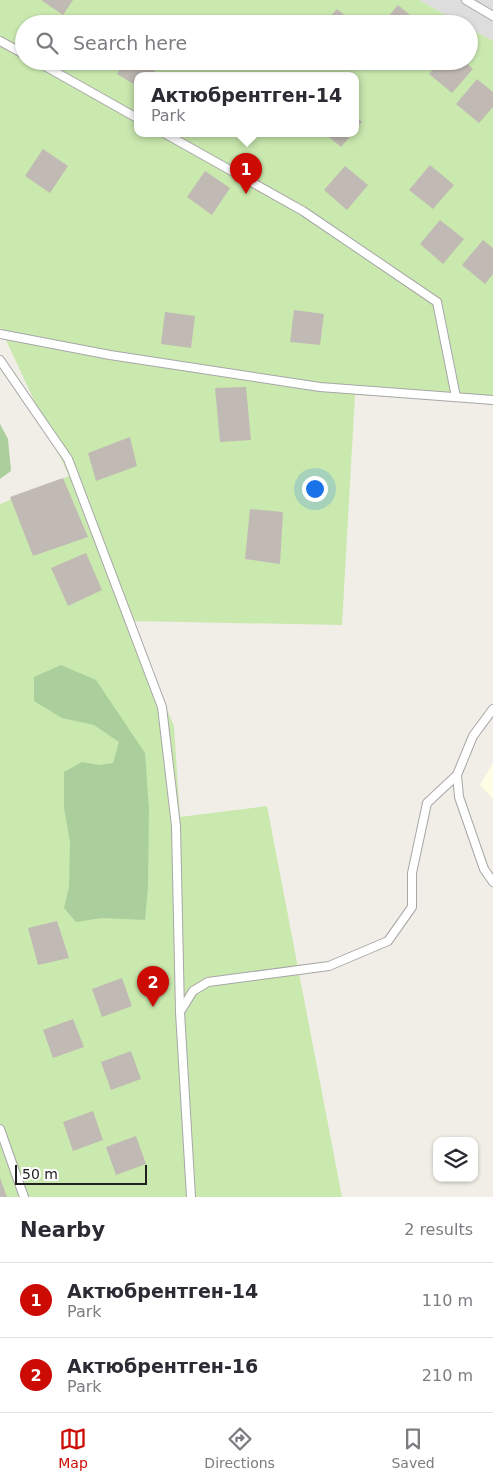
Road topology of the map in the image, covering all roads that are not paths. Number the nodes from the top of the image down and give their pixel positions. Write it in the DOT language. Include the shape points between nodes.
graph roads {
  1 [pos="466,0"];
  2 [pos="493,16"];
  3 [pos="0,41"];
  4 [pos="15,49"];
  5 [pos="52,70"];
  6 [pos="134,116"];
  7 [pos="171,137"];
  8 [pos="0,334"];
  9 [pos="0,360"];
  10 [pos="456,397"];
  11 [pos="493,400"];
  12 [pos="493,709"];
  13 [pos="457,775"];
  14 [pos="493,882"];
  15 [pos="180,1012"];
  16 [pos="0,1129"];
  17 [pos="24,1197"];
  18 [pos="191,1197"];
  1 -- 2 [label="lane"];
  3 -- 4 [label="lane"];
  5 -- 6 [label="lane"];
  7 -- 10 [label="lane" via="303,211 437,302"];
  8 -- 10 [label="lane" via="110,355 320,387"];
  9 -- 15 [label="lane" via="68,459 162,707 176,826"];
  10 -- 11 [label="lane"];
  12 -- 13 [label="lane" via="473,736"];
  13 -- 14 [label="lane" via="459,797 484,869"];
  13 -- 15 [label="lane" via="427,803 412,873 412,907 388,941 329,966 208,982 193,991"];
  15 -- 18 [label="lane"];
  16 -- 17 [label="lane"];
}
